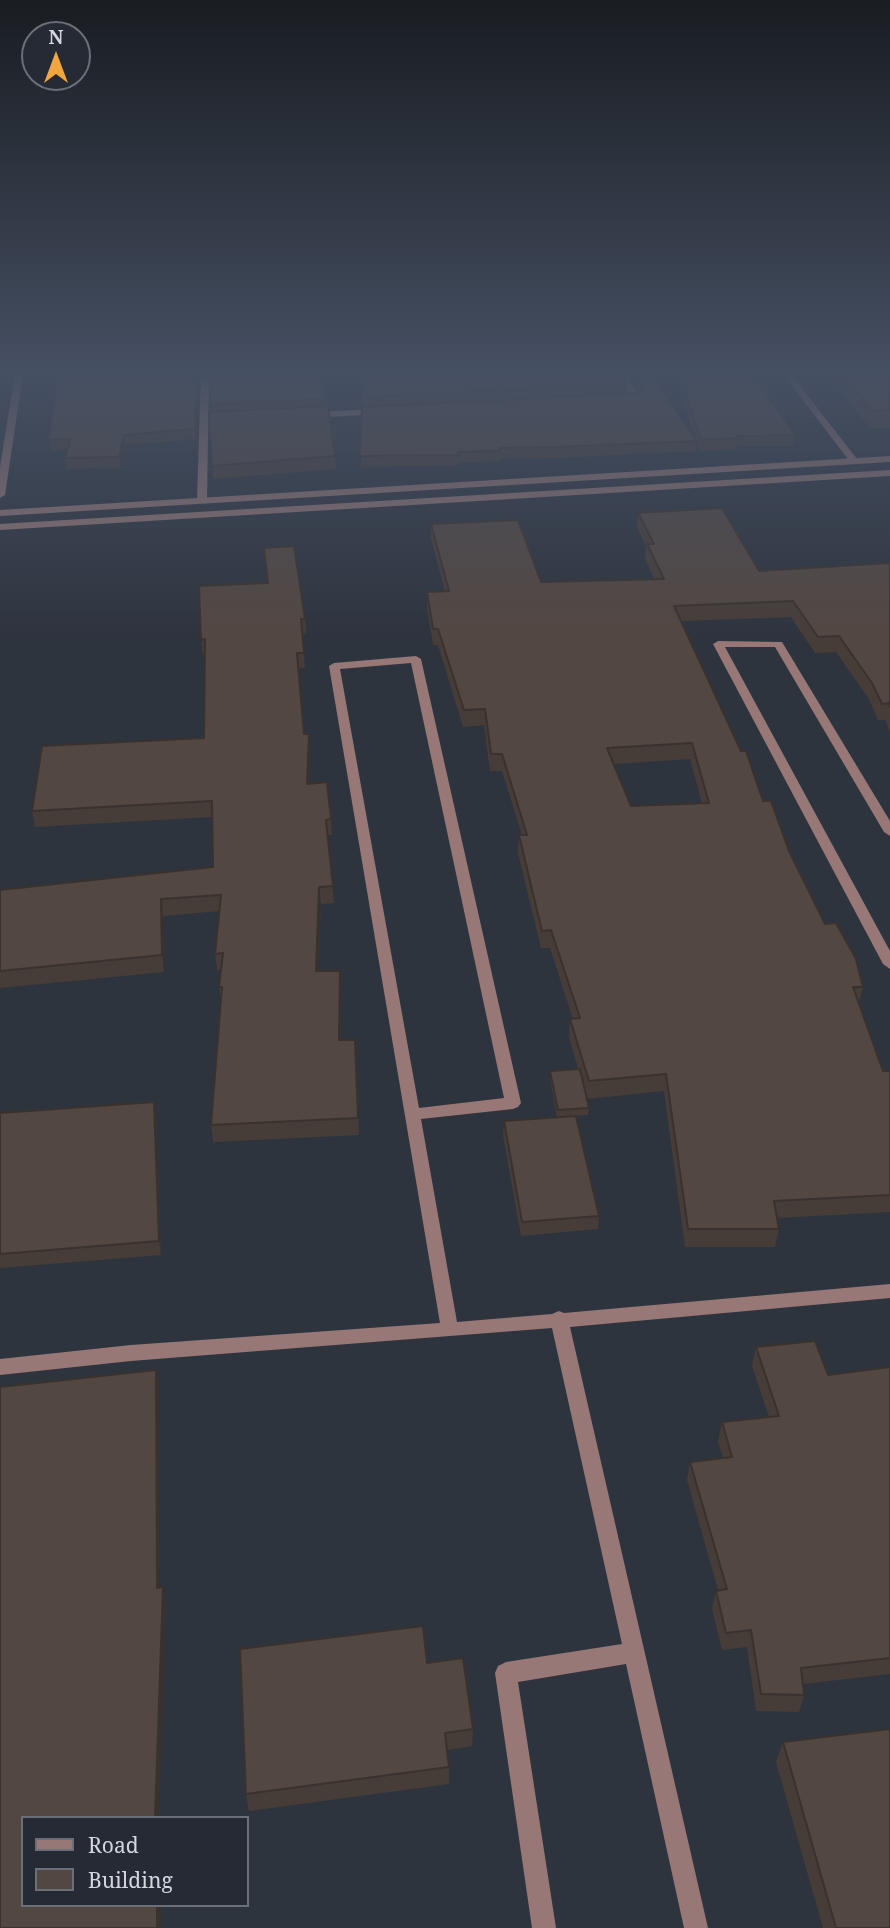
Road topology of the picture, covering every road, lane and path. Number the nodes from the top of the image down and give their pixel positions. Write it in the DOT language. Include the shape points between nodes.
graph roads {
  1 [pos="5,464"];
  2 [pos="203,464"];
  3 [pos="804,464"];
  4 [pos="890,473"];
  5 [pos="0,495"];
  6 [pos="202,500"];
  7 [pos="0,513"];
  8 [pos="0,527"];
  9 [pos="890,832"];
  10 [pos="890,964"];
  11 [pos="412,1114"];
  12 [pos="890,1291"];
  13 [pos="559,1318"];
  14 [pos="450,1330"];
  15 [pos="0,1367"];
  16 [pos="634,1652"];
  17 [pos="544,1928"];
  18 [pos="696,1928"];
  1 -- 5 [label="street"];
  2 -- 6 [label="street"];
  3 -- 6 [label="street"];
  4 -- 8 [label="street"];
  6 -- 7 [label="street"];
  9 -- 10 [label="street" via="778,643 718,644"];
  11 -- 11 [label="street" via="334,666 416,659 513,1102"];
  11 -- 14 [label="street"];
  12 -- 13 [label="street"];
  13 -- 14 [label="street"];
  13 -- 16 [label="street"];
  14 -- 15 [label="street"];
  16 -- 17 [label="street" via="506,1673"];
  16 -- 18 [label="street"];
}
